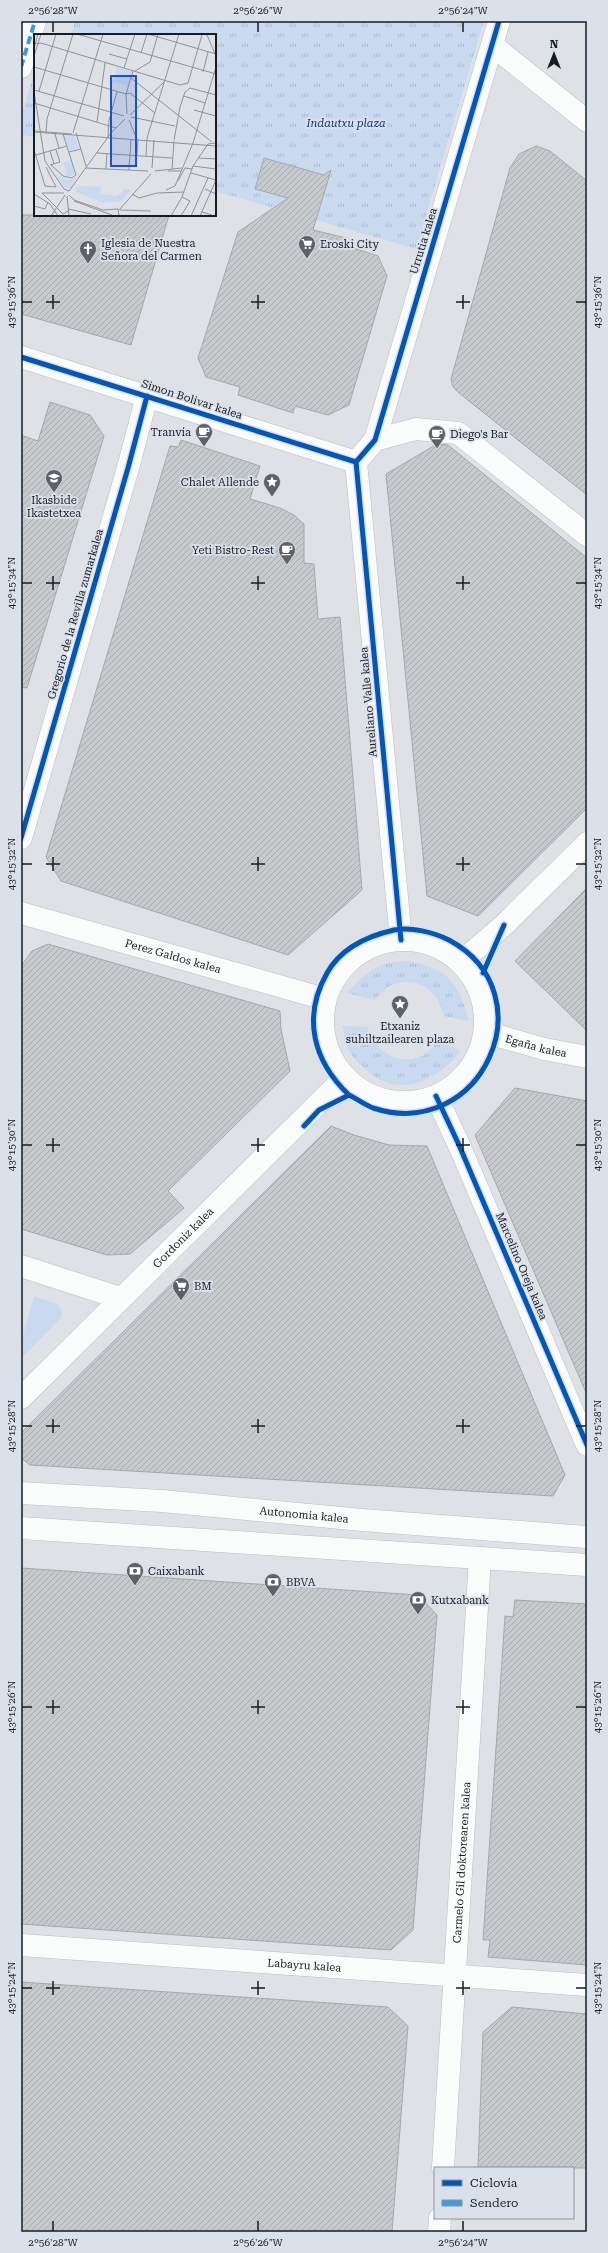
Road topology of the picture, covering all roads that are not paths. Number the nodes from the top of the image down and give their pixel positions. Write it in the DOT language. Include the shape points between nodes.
graph roads {
  1 [pos="35,21"];
  2 [pos="499,21"];
  3 [pos="492,45"];
  4 [pos="21,67"];
  5 [pos="587,120"];
  6 [pos="21,357"];
  7 [pos="147,396"];
  8 [pos="375,440"];
  9 [pos="356,462"];
  10 [pos="587,535"];
  11 [pos="21,838"];
  12 [pos="587,843"];
  13 [pos="21,913"];
  14 [pos="400,940"];
  15 [pos="462,964"];
  16 [pos="326,999"];
  17 [pos="485,1032"];
  18 [pos="587,1057"];
  19 [pos="345,1077"];
  20 [pos="436,1096"];
  21 [pos="21,1266"];
  22 [pos="120,1298"];
  23 [pos="21,1398"];
  24 [pos="587,1445"];
  25 [pos="21,1493"];
  26 [pos="21,1528"];
  27 [pos="587,1537"];
  28 [pos="480,1558"];
  29 [pos="587,1564"];
  30 [pos="21,1945"];
  31 [pos="456,1976"];
  32 [pos="587,1985"];
  33 [pos="443,2167"];
  34 [pos="440,2219"];
  35 [pos="439,2232"];
  1 -- 4 [label="street"];
  2 -- 3 [label="street, Urrutia kalea"];
  3 -- 5 [label="street"];
  3 -- 8 [label="street, Urrutia kalea"];
  6 -- 7 [label="street, Simon Bolivar kalea"];
  7 -- 9 [label="street, Simon Bolivar kalea"];
  7 -- 11 [label="street, Gregorio de la Revilla zumarkalea"];
  8 -- 9 [label="street, Urrutia kalea"];
  8 -- 10 [label="street" via="416,429 458,434"];
  9 -- 14 [label="street, Aureliano Valle kalea"];
  12 -- 15 [label="street"];
  13 -- 16 [label="street, Perez Galdos kalea"];
  14 -- 15 [label="street" via="423,942 444,950"];
  14 -- 16 [label="street" via="375,945 353,957 336,976"];
  15 -- 17 [label="street" via="479,990 485,1008"];
  16 -- 19 [label="street" via="322,1012 323,1032 327,1048"];
  17 -- 18 [label="street, Egaña kalea" via="544,1049"];
  17 -- 20 [label="street" via="474,1064 451,1088"];
  19 -- 20 [label="street" via="364,1092 388,1100 412,1102"];
  19 -- 22 [label="street, Gordoniz kalea"];
  20 -- 24 [label="street, Marcelino Oreja kalea" via="459,1144"];
  21 -- 22 [label="street"];
  22 -- 23 [label="street, Gordoniz kalea"];
  25 -- 27 [label="street, Autonomia kalea" via="162,1501 362,1520"];
  26 -- 28 [label="street"];
  28 -- 29 [label="street"];
  28 -- 31 [label="street, Carmelo Gil doktorearen kalea"];
  30 -- 31 [label="street, Labayru kalea"];
  31 -- 32 [label="street, Labayru kalea"];
  31 -- 33 [label="street, Carmelo Gil doktorearen kalea"];
  34 -- 35 [label="street"];
}
